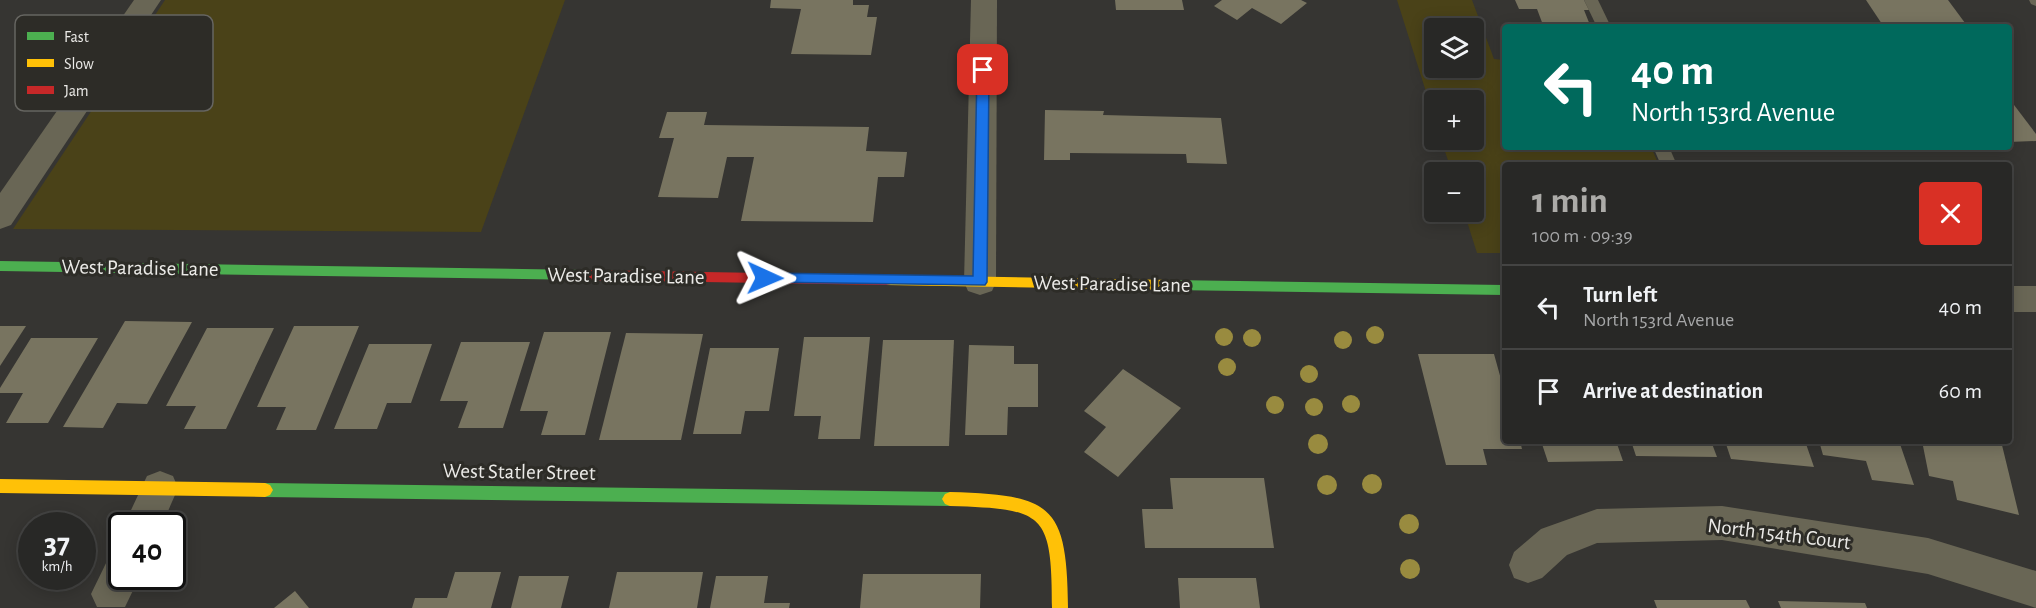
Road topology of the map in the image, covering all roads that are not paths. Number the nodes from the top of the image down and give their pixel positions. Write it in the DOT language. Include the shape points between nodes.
graph roads {
  1 [pos="148,0"];
  2 [pos="984,0"];
  3 [pos="1591,0"];
  4 [pos="138,15"];
  5 [pos="1603,24"];
  6 [pos="72,111"];
  7 [pos="0,217"];
  8 [pos="0,266"];
  9 [pos="980,282"];
  10 [pos="1502,290"];
  11 [pos="2012,299"];
  12 [pos="2036,299"];
  13 [pos="0,486"];
  14 [pos="160,488"];
  15 [pos="149,512"];
  16 [pos="1528,565"];
  17 [pos="2036,590"];
  18 [pos="1060,608"];
  1 -- 4 [label="street"];
  2 -- 9 [label="street"];
  3 -- 5 [label="lane"];
  6 -- 7 [label="street"];
  8 -- 9 [label="street, West Paradise Lane"];
  9 -- 10 [label="street, West Paradise Lane"];
  11 -- 12 [label="street"];
  13 -- 14 [label="street, West Statler Street"];
  14 -- 15 [label="street"];
  14 -- 18 [label="street, West Statler Street" via="996,500 1036,511 1051,526 1060,551"];
  16 -- 17 [label="street, North 154th Court" via="1554,542 1597,526 1722,523 1928,556"];
}
